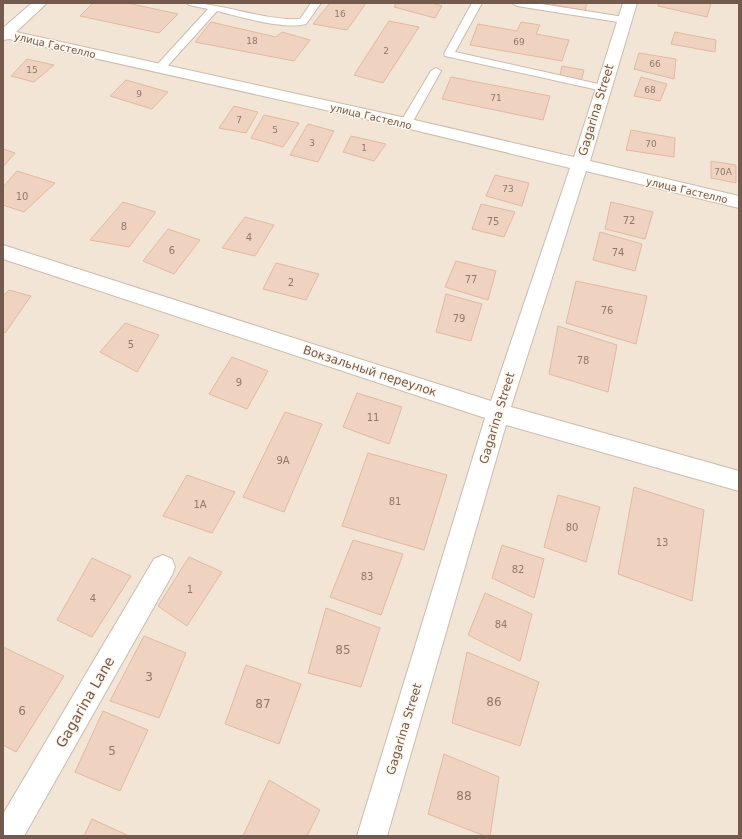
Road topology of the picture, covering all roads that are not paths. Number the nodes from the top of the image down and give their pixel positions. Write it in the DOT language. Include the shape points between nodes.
graph roads {
  1 [pos="40,3"];
  2 [pos="192,3"];
  3 [pos="316,3"];
  4 [pos="477,3"];
  5 [pos="517,3"];
  6 [pos="215,8"];
  7 [pos="627,11"];
  8 [pos="4,34"];
  9 [pos="159,69"];
  10 [pos="436,71"];
  11 [pos="603,88"];
  12 [pos="406,124"];
  13 [pos="580,164"];
  14 [pos="739,202"];
  15 [pos="3,252"];
  16 [pos="498,413"];
  17 [pos="739,481"];
  18 [pos="163,567"];
  19 [pos="7,836"];
  20 [pos="372,836"];
  1 -- 8 [label="street"];
  2 -- 6 [label="lane"];
  3 -- 6 [label="lane" via="303,22 296,23 285,23"];
  4 -- 11 [label="lane" via="448,54"];
  5 -- 7 [label="lane"];
  6 -- 9 [label="lane"];
  7 -- 11 [label="street, Gagarina Street"];
  8 -- 9 [label="street, улица Гастелло"];
  9 -- 12 [label="street, улица Гастелло"];
  10 -- 12 [label="lane"];
  11 -- 13 [label="street, Gagarina Street"];
  12 -- 13 [label="street, улица Гастелло"];
  13 -- 14 [label="street, улица Гастелло"];
  13 -- 16 [label="street, Gagarina Street"];
  15 -- 16 [label="street, Вокзальный переулок"];
  16 -- 17 [label="street, Вокзальный переулок"];
  16 -- 20 [label="street, Gagarina Street"];
  18 -- 19 [label="street, Gagarina Lane"];
}
